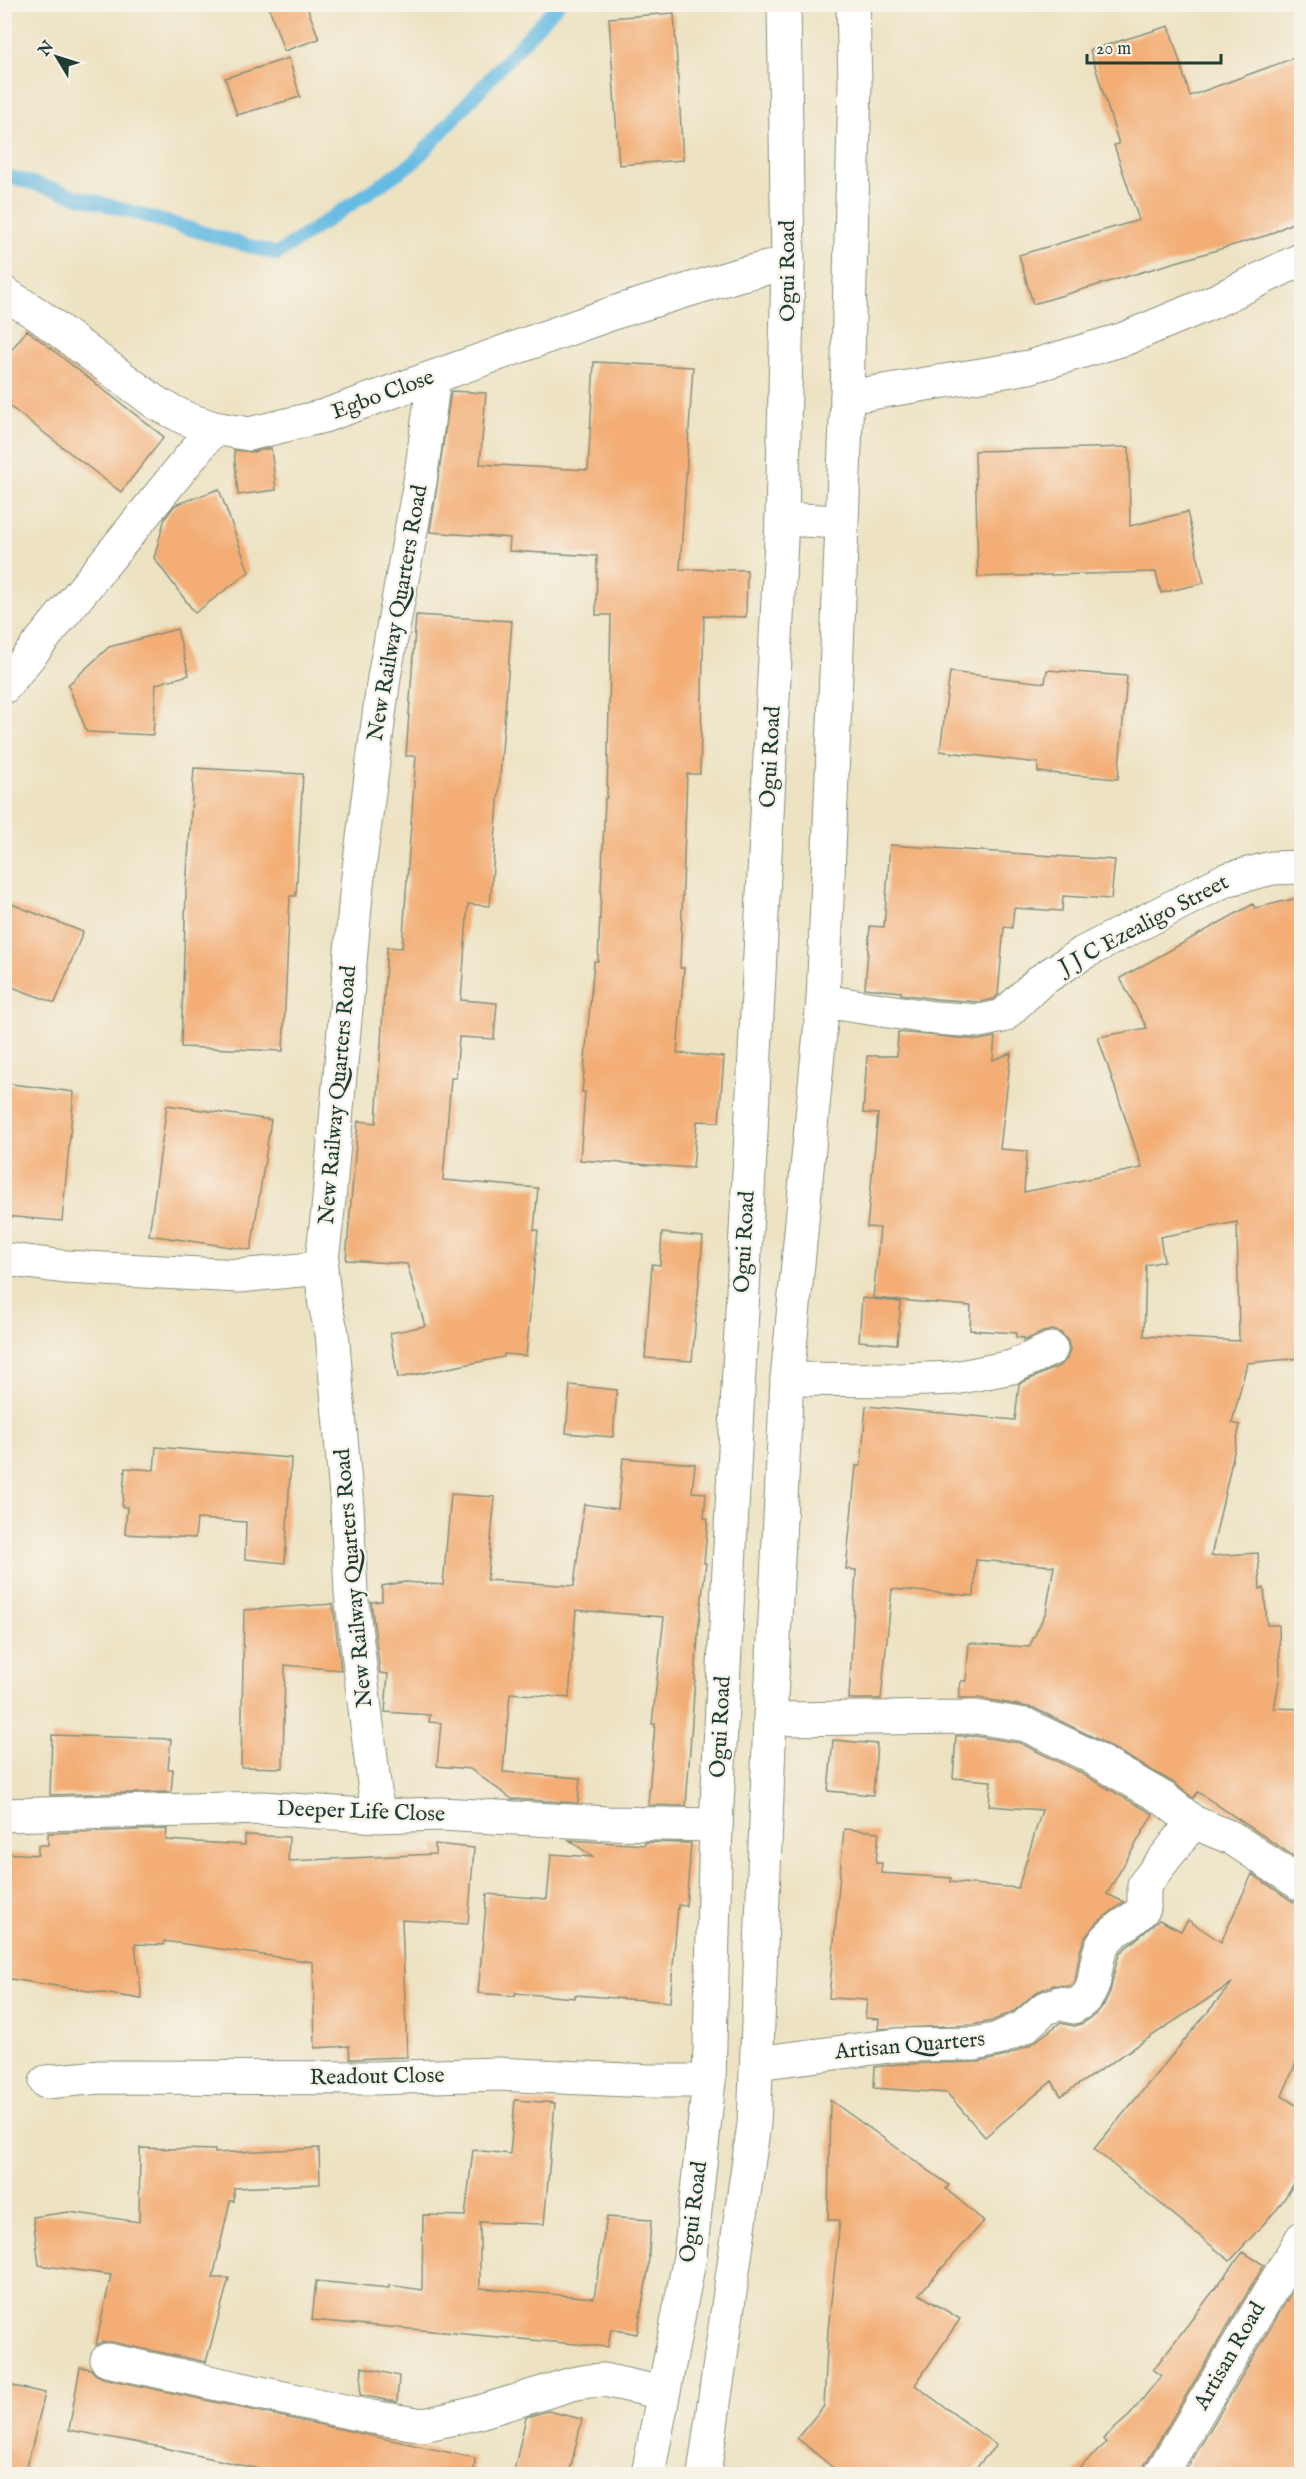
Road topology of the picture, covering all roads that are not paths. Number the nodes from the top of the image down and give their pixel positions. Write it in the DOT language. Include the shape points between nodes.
graph roads {
  1 [pos="784,4"];
  2 [pos="853,4"];
  3 [pos="1302,259"];
  4 [pos="788,263"];
  5 [pos="4,293"];
  6 [pos="434,377"];
  7 [pos="847,397"];
  8 [pos="214,428"];
  9 [pos="782,519"];
  10 [pos="841,522"];
  11 [pos="13,676"];
  12 [pos="1302,867"];
  13 [pos="823,1001"];
  14 [pos="4,1259"];
  15 [pos="321,1268"];
  16 [pos="1051,1349"];
  17 [pos="787,1379"];
  18 [pos="770,1719"];
  19 [pos="4,1815"];
  20 [pos="378,1816"];
  21 [pos="1193,1822"];
  22 [pos="716,1825"];
  23 [pos="1302,1885"];
  24 [pos="757,2063"];
  25 [pos="709,2080"];
  26 [pos="46,2082"];
  27 [pos="1302,2238"];
  28 [pos="107,2360"];
  29 [pos="663,2393"];
  30 [pos="648,2475"];
  31 [pos="704,2475"];
  32 [pos="1161,2475"];
  1 -- 4 [label="street, Ogui Road"];
  2 -- 7 [label="street, Ogui Road"];
  3 -- 7 [label="street" via="1124,339 1029,367"];
  4 -- 6 [label="street, Egbo Close" via="616,312"];
  4 -- 9 [label="street, Ogui Road"];
  5 -- 8 [label="street, Egbo Close" via="156,403"];
  6 -- 8 [label="street, Egbo Close" via="324,416 249,434"];
  6 -- 15 [label="street, New Railway Quarters Road" via="420,482 384,677 357,884"];
  7 -- 10 [label="street, Ogui Road"];
  8 -- 11 [label="street"];
  9 -- 10 [label="street"];
  9 -- 22 [label="street, Ogui Road"];
  10 -- 13 [label="street, Ogui Road"];
  12 -- 13 [label="street, J J C Ezealigo Street" via="1272,868 1225,880 1083,953 1040,981 1004,1016 980,1021 934,1018"];
  13 -- 17 [label="street, Ogui Road"];
  14 -- 15 [label="street" via="65,1267 239,1276"];
  15 -- 20 [label="street, New Railway Quarters Road" via="332,1333 351,1593"];
  16 -- 17 [label="street" via="1012,1367 955,1378"];
  17 -- 18 [label="street, Ogui Road"];
  18 -- 21 [label="street" via="976,1717 1026,1725 1163,1798"];
  18 -- 24 [label="street, Ogui Road"];
  19 -- 20 [label="street, Deeper Life Close" via="263,1808"];
  20 -- 22 [label="street, Deeper Life Close" via="440,1814"];
  21 -- 23 [label="street" via="1232,1838"];
  21 -- 24 [label="street, Artisan Quarters" via="1144,1885 1144,1908 1102,1946 1085,2001 1073,2007 1059,2003 1044,2009 1024,2027 975,2044 897,2045"];
  22 -- 25 [label="street, Ogui Road"];
  24 -- 31 [label="street, Ogui Road" via="754,2124"];
  25 -- 26 [label="street, Readout Close" via="497,2074 100,2077"];
  25 -- 29 [label="street, Ogui Road" via="690,2256"];
  27 -- 32 [label="street, Artisan Road"];
  28 -- 29 [label="street" via="424,2425 589,2381 604,2380"];
  29 -- 30 [label="street, Ogui Road"];
}
